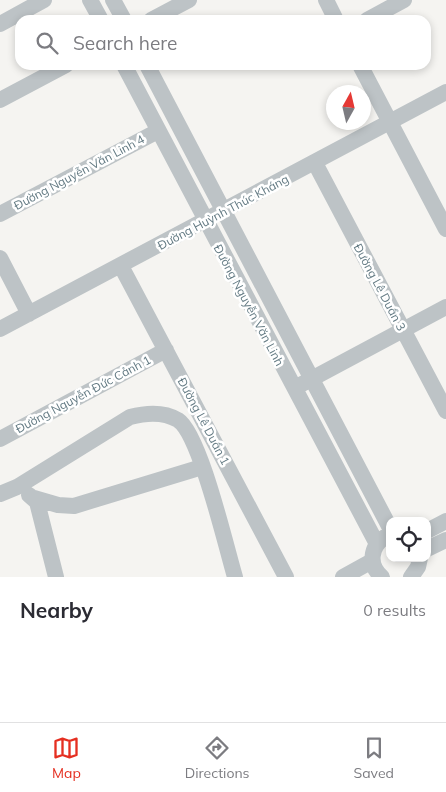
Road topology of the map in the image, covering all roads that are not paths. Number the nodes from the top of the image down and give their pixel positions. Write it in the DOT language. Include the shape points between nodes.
graph roads {
  1 [pos="44,0"];
  2 [pos="90,0"];
  3 [pos="113,0"];
  4 [pos="189,0"];
  5 [pos="326,0"];
  6 [pos="404,0"];
  7 [pos="16,15"];
  8 [pos="98,15"];
  9 [pos="121,15"];
  10 [pos="160,15"];
  11 [pos="334,15"];
  12 [pos="376,15"];
  13 [pos="15,16"];
  14 [pos="0,24"];
  15 [pos="57,70"];
  16 [pos="127,70"];
  17 [pos="150,70"];
  18 [pos="363,70"];
  19 [pos="446,92"];
  20 [pos="0,100"];
  21 [pos="390,123"];
  22 [pos="158,131"];
  23 [pos="315,163"];
  24 [pos="223,212"];
  25 [pos="0,214"];
  26 [pos="205,222"];
  27 [pos="446,229"];
  28 [pos="0,258"];
  29 [pos="121,266"];
  30 [pos="446,307"];
  31 [pos="29,314"];
  32 [pos="0,329"];
  33 [pos="403,330"];
  34 [pos="166,350"];
  35 [pos="312,379"];
  36 [pos="294,389"];
  37 [pos="446,411"];
  38 [pos="0,439"];
  39 [pos="202,467"];
  40 [pos="17,487"];
  41 [pos="0,494"];
  42 [pos="34,498"];
  43 [pos="386,520"];
  44 [pos="446,521"];
  45 [pos="431,530"];
  46 [pos="383,540"];
  47 [pos="446,540"];
  48 [pos="431,548"];
  49 [pos="377,572"];
  50 [pos="56,577"];
  51 [pos="235,577"];
  52 [pos="286,577"];
  53 [pos="343,577"];
  1 -- 7 [label="street"];
  2 -- 8 [label="street"];
  3 -- 9 [label="street"];
  4 -- 10 [label="street"];
  5 -- 11 [label="street"];
  6 -- 12 [label="street"];
  13 -- 14 [label="street"];
  15 -- 20 [label="street"];
  16 -- 22 [label="street, Đường Nguyễn Văn Linh"];
  17 -- 24 [label="street, Đường Nguyễn Văn Linh"];
  18 -- 21 [label="street"];
  19 -- 21 [label="street, Đường Huỳnh Thúc Kháng"];
  21 -- 23 [label="street, Đường Huỳnh Thúc Kháng"];
  21 -- 27 [label="street"];
  22 -- 25 [label="street, Đường Nguyễn Văn Linh 4"];
  22 -- 26 [label="street, Đường Nguyễn Văn Linh"];
  23 -- 24 [label="street, Đường Huỳnh Thúc Kháng"];
  23 -- 33 [label="street, Đường Lê Duẩn 3"];
  24 -- 26 [label="street, Đường Huỳnh Thúc Kháng"];
  24 -- 35 [label="street, Đường Nguyễn Văn Linh"];
  26 -- 29 [label="street, Đường Huỳnh Thúc Kháng"];
  26 -- 36 [label="street, Đường Nguyễn Văn Linh"];
  28 -- 31 [label="street"];
  29 -- 31 [label="street, Đường Huỳnh Thúc Kháng"];
  29 -- 34 [label="street, Đường Lê Duẩn 1"];
  30 -- 33 [label="street"];
  31 -- 32 [label="street, Đường Huỳnh Thúc Kháng"];
  33 -- 35 [label="street"];
  33 -- 37 [label="street, Đường Lê Duẩn 3"];
  34 -- 38 [label="street, Đường Nguyễn Đức Cảnh 1"];
  34 -- 52 [label="street, Đường Lê Duẩn 1"];
  35 -- 36 [label="street"];
  35 -- 43 [label="street, Đường Nguyễn Văn Linh"];
  36 -- 46 [label="street, Đường Nguyễn Văn Linh"];
  39 -- 40 [label="street" via="185,426 167,416 142,414 110,428"];
  39 -- 42 [label="street" via="74,506"];
  39 -- 51 [label="street"];
  40 -- 41 [label="street"];
  40 -- 42 [label="street"];
  42 -- 50 [label="street"];
  44 -- 45 [label="street"];
  46 -- 49 [label="street"];
  47 -- 48 [label="street"];
  49 -- 53 [label="street"];
}
